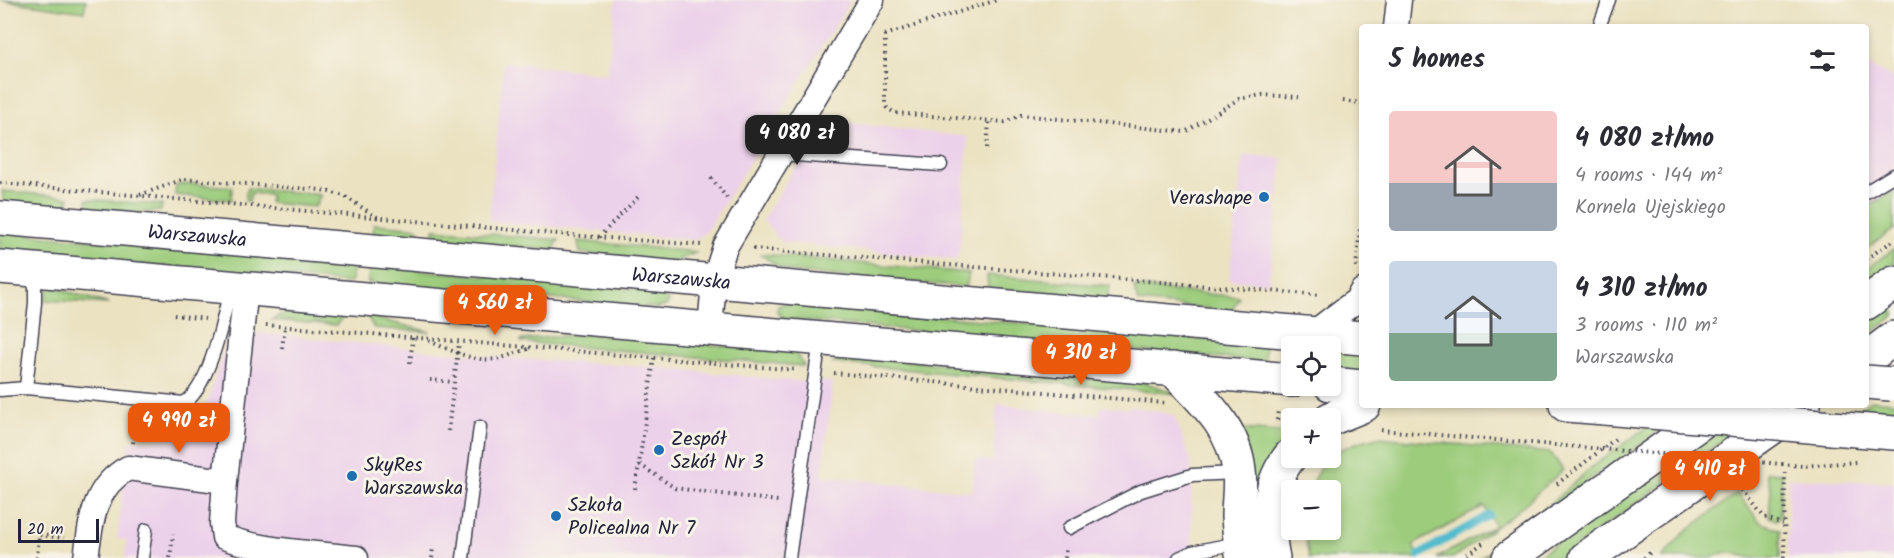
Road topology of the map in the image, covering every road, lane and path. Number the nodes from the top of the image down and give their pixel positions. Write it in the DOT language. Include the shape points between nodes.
graph roads {
  1 [pos="872,0"];
  2 [pos="997,0"];
  3 [pos="1399,0"];
  4 [pos="1609,0"];
  5 [pos="1396,24"];
  6 [pos="1600,24"];
  7 [pos="854,31"];
  8 [pos="885,35"];
  9 [pos="1299,97"];
  10 [pos="1343,101"];
  11 [pos="1359,103"];
  12 [pos="989,121"];
  13 [pos="987,148"];
  14 [pos="780,154"];
  15 [pos="941,165"];
  16 [pos="1894,175"];
  17 [pos="0,183"];
  18 [pos="1869,190"];
  19 [pos="137,196"];
  20 [pos="638,196"];
  21 [pos="378,218"];
  22 [pos="0,219"];
  23 [pos="598,237"];
  24 [pos="1894,240"];
  25 [pos="725,247"];
  26 [pos="1869,258"];
  27 [pos="0,267"];
  28 [pos="35,270"];
  29 [pos="714,280"];
  30 [pos="1894,283"];
  31 [pos="238,288"];
  32 [pos="1359,295"];
  33 [pos="1359,296"];
  34 [pos="1869,301"];
  35 [pos="285,327"];
  36 [pos="710,329"];
  37 [pos="1312,334"];
  38 [pos="413,338"];
  39 [pos="1359,338"];
  40 [pos="1894,338"];
  41 [pos="820,339"];
  42 [pos="459,342"];
  43 [pos="282,348"];
  44 [pos="532,348"];
  45 [pos="458,353"];
  46 [pos="1869,357"];
  47 [pos="654,358"];
  48 [pos="410,363"];
  49 [pos="1173,369"];
  50 [pos="815,372"];
  51 [pos="1281,379"];
  52 [pos="430,380"];
  53 [pos="454,382"];
  54 [pos="1341,385"];
  55 [pos="1359,387"];
  56 [pos="26,388"];
  57 [pos="0,390"];
  58 [pos="138,398"];
  59 [pos="1169,404"];
  60 [pos="1605,408"];
  61 [pos="1722,408"];
  62 [pos="1799,408"];
  63 [pos="1369,417"];
  64 [pos="1341,418"];
  65 [pos="480,427"];
  66 [pos="448,431"];
  67 [pos="1894,434"];
  68 [pos="133,447"];
  69 [pos="1857,462"];
  70 [pos="639,464"];
  71 [pos="1283,468"];
  72 [pos="1785,472"];
  73 [pos="1239,473"];
  74 [pos="225,481"];
  75 [pos="635,489"];
  76 [pos="1742,490"];
  77 [pos="797,504"];
  78 [pos="1783,524"];
  79 [pos="1069,528"];
  80 [pos="146,530"];
  81 [pos="173,534"];
  82 [pos="64,538"];
  83 [pos="433,546"];
  84 [pos="1242,550"];
  85 [pos="270,553"];
  86 [pos="37,558"];
  87 [pos="86,558"];
  88 [pos="142,558"];
  89 [pos="170,558"];
  90 [pos="356,558"];
  91 [pos="432,558"];
  92 [pos="463,558"];
  93 [pos="789,558"];
  94 [pos="1179,558"];
  95 [pos="1273,558"];
  96 [pos="1509,558"];
  97 [pos="1586,558"];
  98 [pos="1784,558"];
  1 -- 7 [label="street"];
  2 -- 8 [label="path"];
  3 -- 5 [label="street"];
  4 -- 6 [label="lane"];
  7 -- 8 [label="path"];
  7 -- 14 [label="street"];
  8 -- 12 [label="path" via="887,108 895,113"];
  9 -- 12 [label="path" via="1262,95 1239,99 1185,132 1021,115 1005,122"];
  10 -- 11 [label="path"];
  12 -- 13 [label="path"];
  14 -- 15 [label="lane"];
  14 -- 25 [label="street"];
  16 -- 18 [label="lane"];
  17 -- 19 [label="path"];
  19 -- 21 [label="path"];
  19 -- 21 [label="path" via="184,179 322,190 344,196"];
  20 -- 23 [label="path"];
  21 -- 23 [label="path"];
  22 -- 29 [label="main road, Warszawska"];
  23 -- 25 [label="path"];
  24 -- 26 [label="path"];
  25 -- 29 [label="street"];
  25 -- 32 [label="path"];
  27 -- 28 [label="main road"];
  28 -- 31 [label="main road"];
  28 -- 56 [label="lane"];
  29 -- 36 [label="street"];
  29 -- 37 [label="main road, Warszawska"];
  30 -- 34 [label="main road"];
  31 -- 36 [label="main road"];
  31 -- 58 [label="lane" via="193,398 184,403"];
  31 -- 74 [label="street"];
  33 -- 37 [label="street"];
  35 -- 43 [label="path"];
  36 -- 41 [label="main road"];
  37 -- 39 [label="main road, Warszawska"];
  38 -- 48 [label="path"];
  40 -- 46 [label="main road"];
  41 -- 49 [label="main road"];
  41 -- 50 [label="lane"];
  42 -- 44 [label="path"];
  42 -- 45 [label="path"];
  42 -- 45 [label="path" via="426,339"];
  44 -- 45 [label="path" via="497,359"];
  44 -- 47 [label="path"];
  45 -- 53 [label="path"];
  47 -- 50 [label="path"];
  47 -- 70 [label="path"];
  49 -- 51 [label="main road"];
  49 -- 73 [label="main road" via="1220,419 1238,461"];
  50 -- 59 [label="path"];
  50 -- 77 [label="lane"];
  52 -- 53 [label="path"];
  53 -- 66 [label="path"];
  54 -- 55 [label="main road"];
  56 -- 57 [label="lane"];
  56 -- 58 [label="lane"];
  58 -- 68 [label="path"];
  60 -- 67 [label="main road, bridge"];
  61 -- 96 [label="main road"];
  62 -- 97 [label="main road"];
  63 -- 64 [label="main road"];
  63 -- 69 [label="path, bridge" via="1554,445 1803,466"];
  65 -- 92 [label="lane"];
  70 -- 75 [label="path"];
  70 -- 77 [label="path" via="675,489"];
  71 -- 95 [label="main road" via="1270,507 1268,533"];
  72 -- 78 [label="path"];
  73 -- 79 [label="lane" via="1192,475 1141,491"];
  73 -- 84 [label="main road"];
  74 -- 85 [label="street" via="224,537"];
  74 -- 87 [label="street" via="128,468 113,476 94,508"];
  76 -- 78 [label="path" via="1764,518"];
  77 -- 93 [label="lane"];
  78 -- 98 [label="path"];
  80 -- 88 [label="lane"];
  81 -- 89 [label="path"];
  82 -- 86 [label="path" via="39,535"];
  83 -- 91 [label="path"];
  84 -- 94 [label="lane" via="1192,552"];
  85 -- 90 [label="street"];
}
